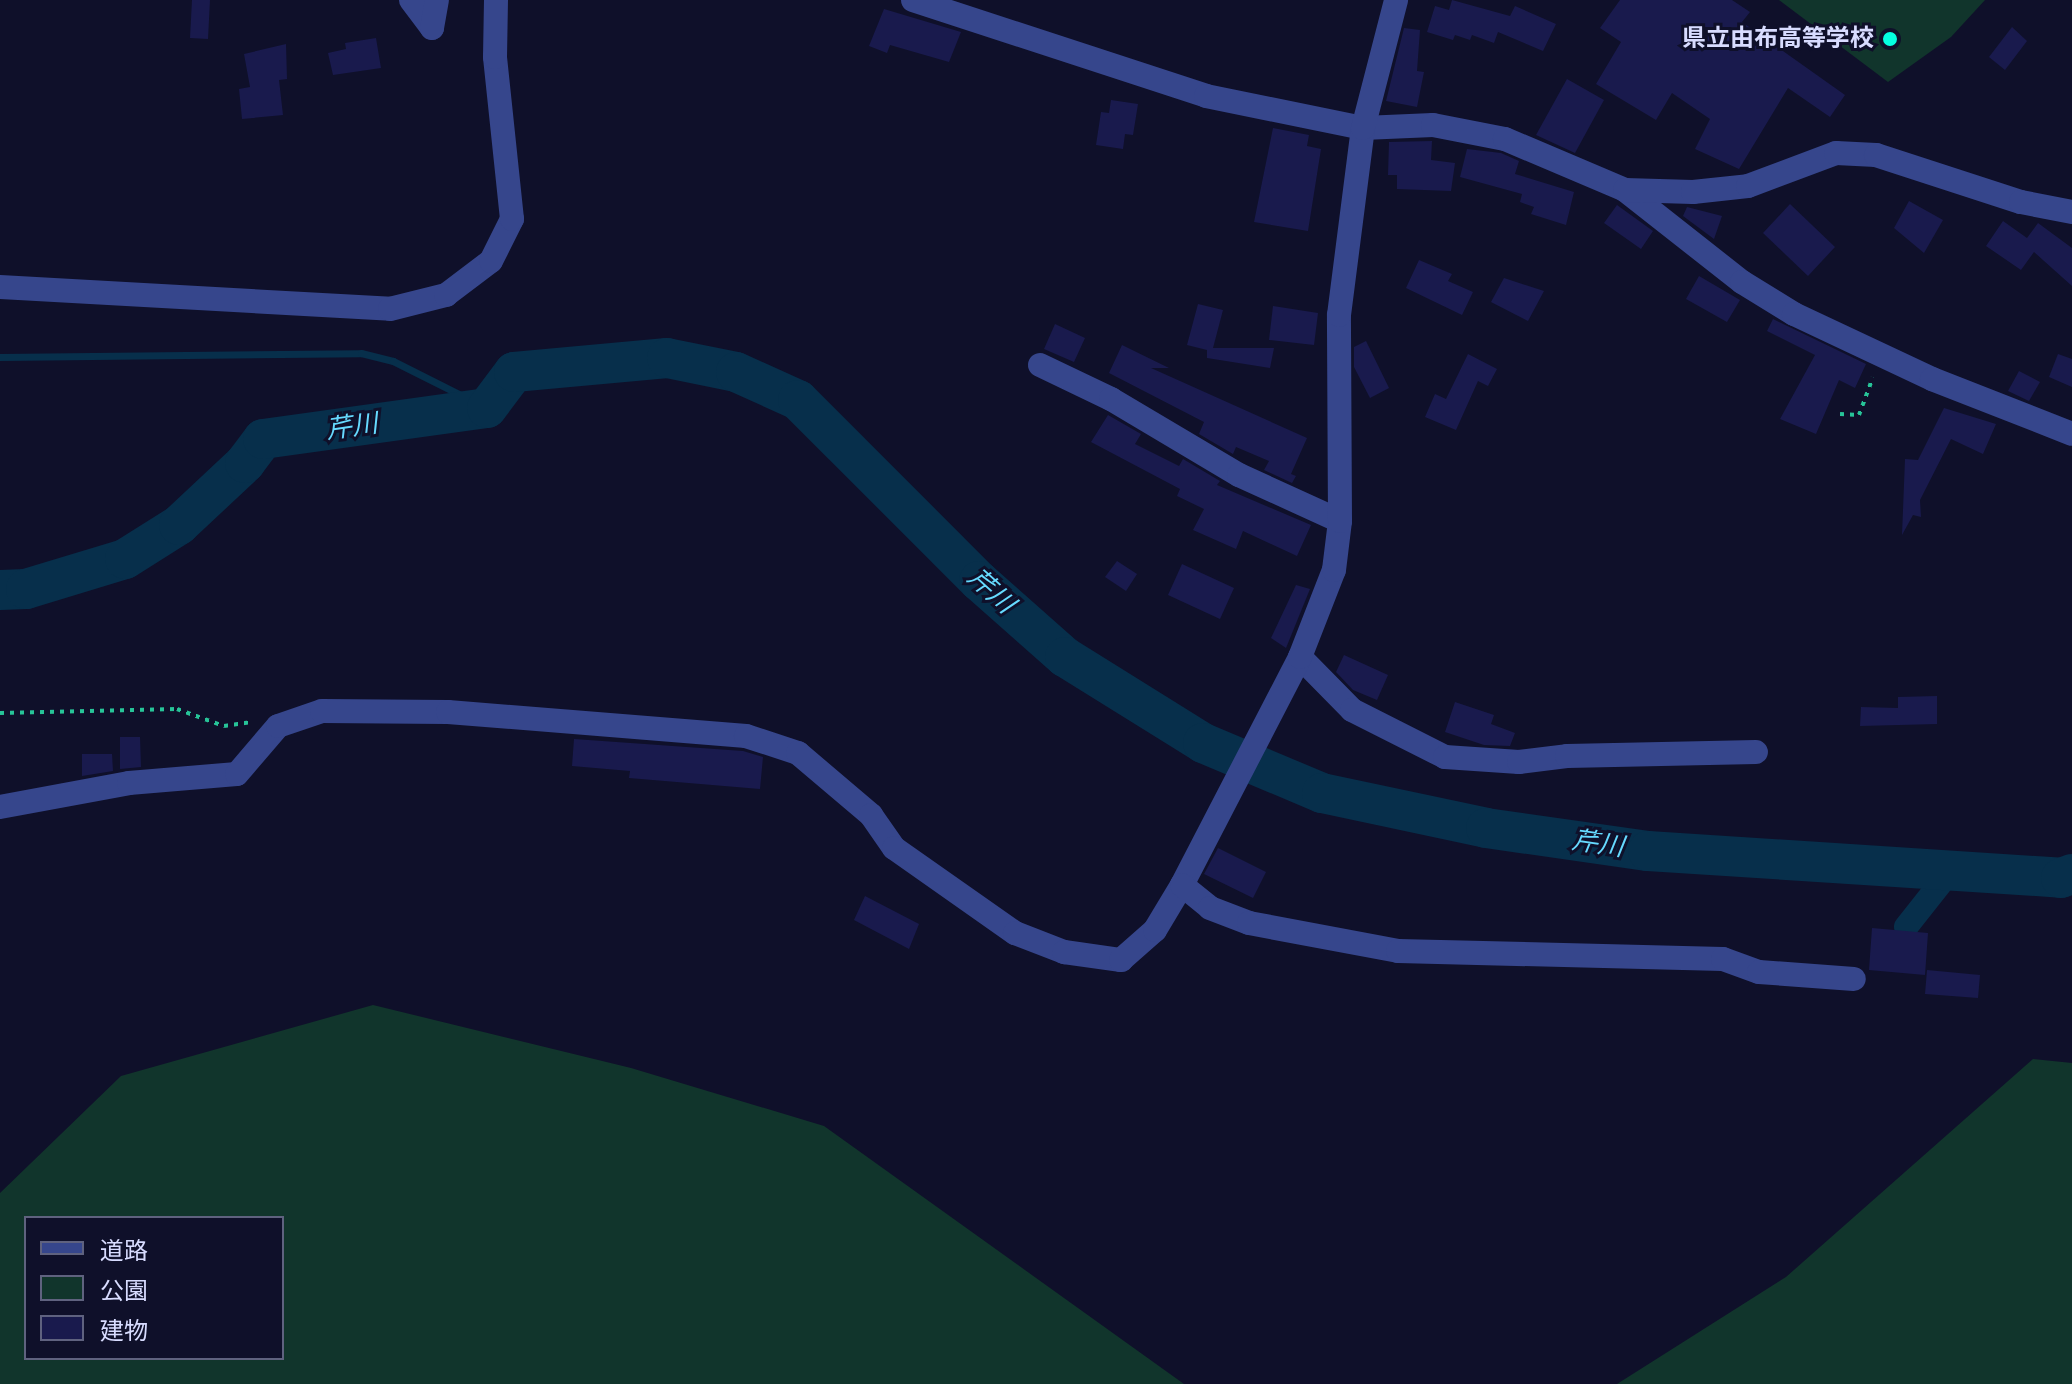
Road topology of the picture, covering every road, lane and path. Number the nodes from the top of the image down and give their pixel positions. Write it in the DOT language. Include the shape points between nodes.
graph roads {
  1 [pos="411,0"];
  2 [pos="437,0"];
  3 [pos="496,0"];
  4 [pos="913,0"];
  5 [pos="1396,0"];
  6 [pos="1363,128"];
  7 [pos="1625,190"];
  8 [pos="2072,212"];
  9 [pos="0,287"];
  10 [pos="1881,356"];
  11 [pos="1040,365"];
  12 [pos="1840,414"];
  13 [pos="2072,434"];
  14 [pos="1340,521"];
  15 [pos="1294,667"];
  16 [pos="0,713"];
  17 [pos="261,721"];
  18 [pos="1756,752"];
  19 [pos="0,807"];
  20 [pos="1182,885"];
  21 [pos="1854,979"];
  1 -- 2 [label="street" via="432,28"];
  3 -- 9 [label="street" via="495,57 512,219 491,261 446,295 390,309"];
  4 -- 6 [label="street" via="1206,96"];
  5 -- 6 [label="street"];
  6 -- 7 [label="street" via="1433,125 1505,139"];
  6 -- 14 [label="street" via="1339,315"];
  7 -- 8 [label="street" via="1693,192 1748,186 1836,153 1876,155 2021,202"];
  7 -- 10 [label="street" via="1742,282"];
  10 -- 12 [label="path" via="1859,415"];
  10 -- 13 [label="street"];
  11 -- 14 [label="street" via="1111,399 1239,475"];
  14 -- 15 [label="street" via="1334,570"];
  15 -- 18 [label="street" via="1352,710 1445,757 1519,762"];
  15 -- 20 [label="street"];
  16 -- 17 [label="path" via="177,709 224,726"];
  19 -- 20 [label="street" via="116,785 237,774 278,726 322,711 448,712 776,742 798,753 871,815 894,848 949,891 1015,933 1064,952 1121,960 1155,930"];
  20 -- 21 [label="street" via="1210,908 1249,923 1398,951 1723,959 1759,972"];
}
